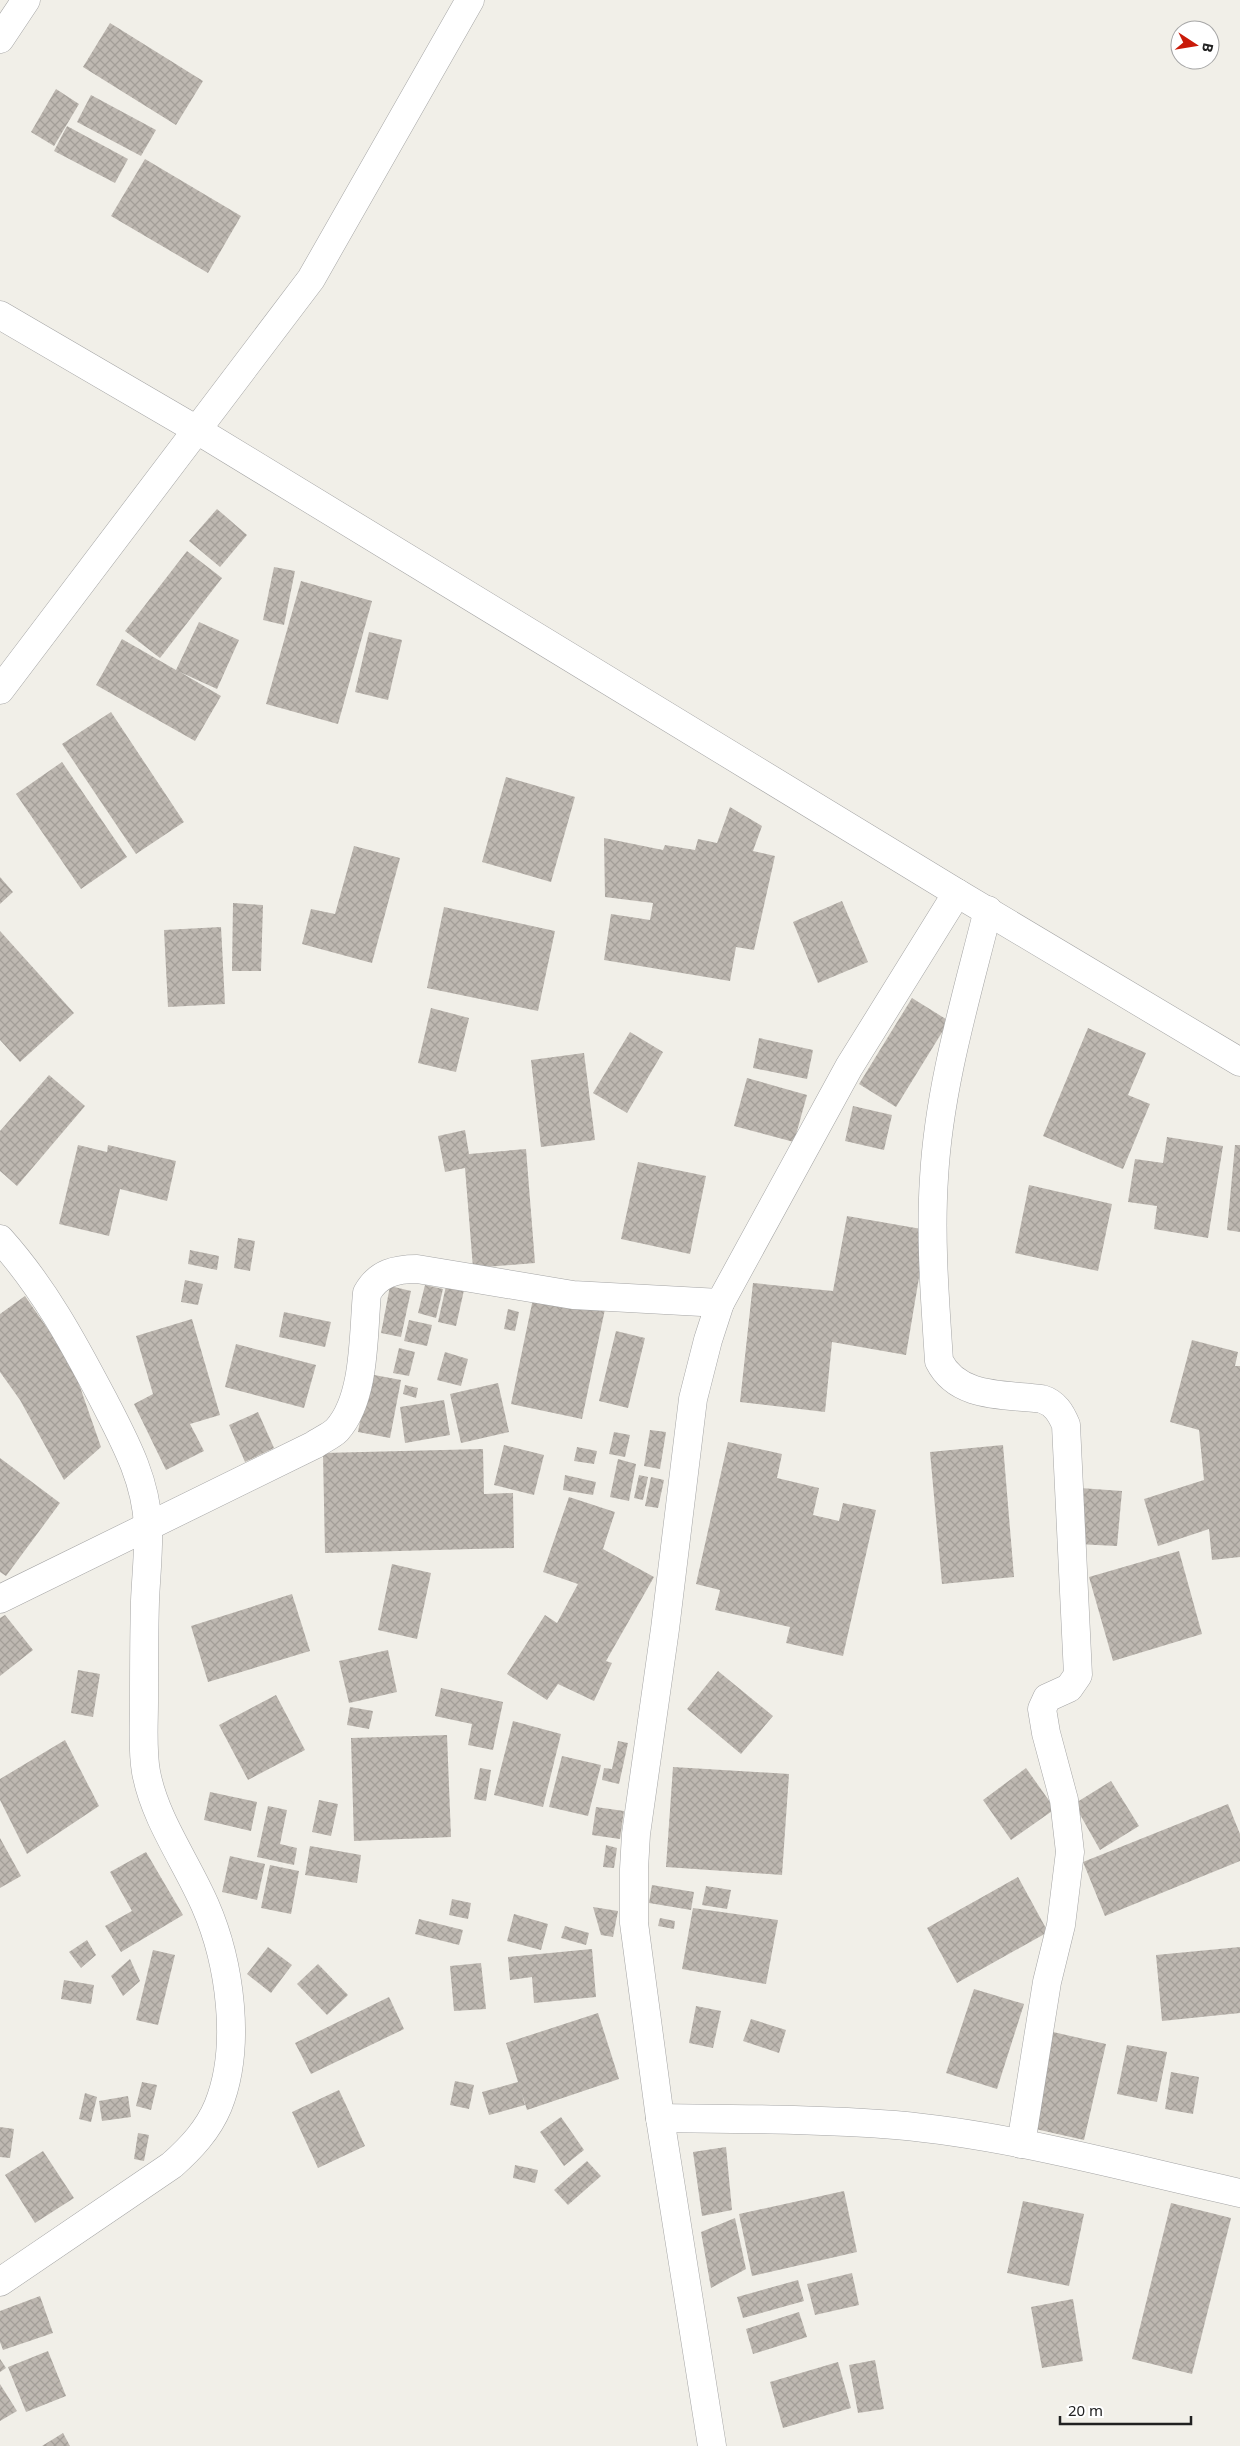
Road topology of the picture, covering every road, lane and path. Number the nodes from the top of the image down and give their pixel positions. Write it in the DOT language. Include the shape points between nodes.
graph roads {
  1 [pos="26,0"];
  2 [pos="470,0"];
  3 [pos="0,40"];
  4 [pos="0,315"];
  5 [pos="197,430"];
  6 [pos="0,690"];
  7 [pos="957,892"];
  8 [pos="988,910"];
  9 [pos="1240,1062"];
  10 [pos="0,1240"];
  11 [pos="720,1303"];
  12 [pos="148,1526"];
  13 [pos="0,1599"];
  14 [pos="660,2118"];
  15 [pos="1021,2144"];
  16 [pos="1240,2193"];
  17 [pos="5,2278"];
  18 [pos="712,2446"];
  1 -- 3 [label="street"];
  2 -- 5 [label="street" via="311,279"];
  4 -- 5 [label="street"];
  5 -- 6 [label="street"];
  5 -- 7 [label="street"];
  7 -- 8 [label="street"];
  7 -- 11 [label="street" via="850,1067"];
  8 -- 9 [label="street"];
  8 -- 15 [label="street" via="954,1043 936,1152 934,1248 939,1361 956,1382 973,1390 1042,1398 1060,1411 1066,1425 1078,1675 1069,1688 1047,1698 1042,1709 1064,1800 1070,1852 1061,1925 1047,1982"];
  10 -- 12 [label="street" via="51,1303 70,1335 133,1458 144,1490"];
  11 -- 12 [label="street" via="572,1295 417,1269 389,1272 371,1284 367,1292 358,1388 349,1412 336,1431"];
  11 -- 14 [label="street" via="693,1399 636,1834 634,1923"];
  12 -- 13 [label="street"];
  12 -- 17 [label="street" via="144,1630 146,1770 158,1810 204,1904 222,1952 230,2016 230,2052 225,2085 207,2128 172,2165"];
  14 -- 15 [label="street" via="894,2125"];
  14 -- 18 [label="street"];
  15 -- 16 [label="street"];
}
